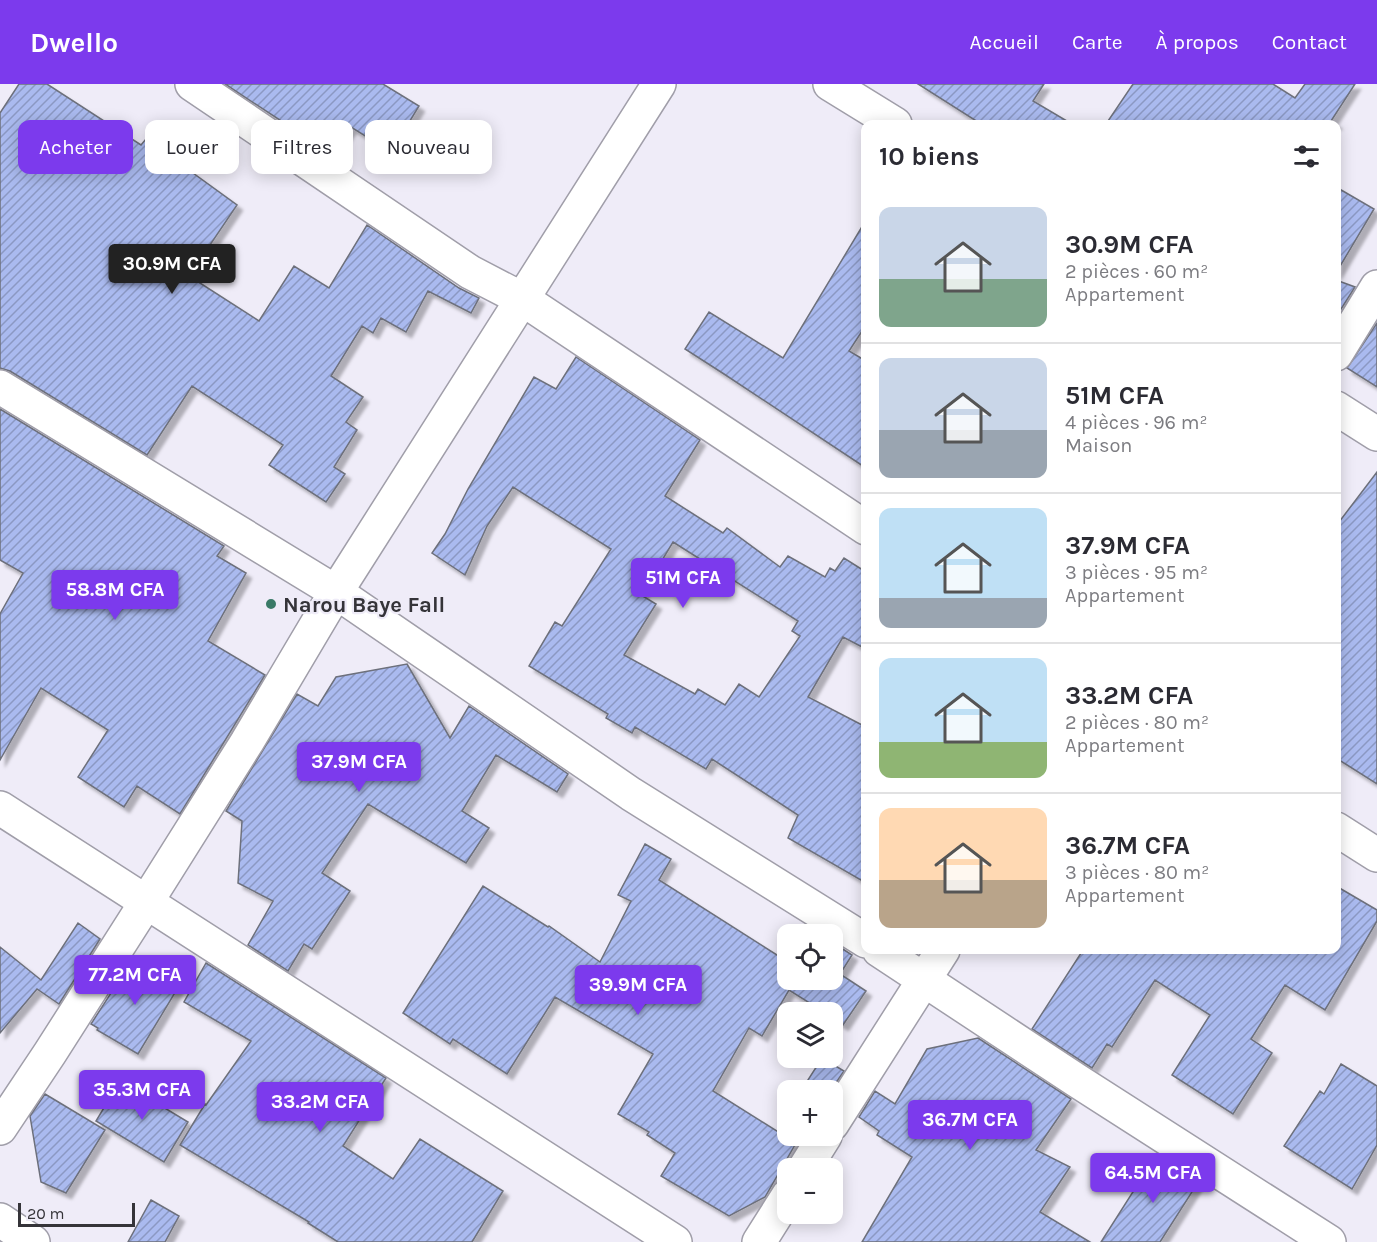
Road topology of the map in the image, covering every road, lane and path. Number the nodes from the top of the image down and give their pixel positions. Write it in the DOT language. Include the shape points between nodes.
graph roads {
  1 [pos="192,84"];
  2 [pos="659,84"];
  3 [pos="830,84"];
  4 [pos="888,120"];
  5 [pos="1377,287"];
  6 [pos="524,300"];
  7 [pos="1341,346"];
  8 [pos="0,387"];
  9 [pos="1341,411"];
  10 [pos="1377,434"];
  11 [pos="861,525"];
  12 [pos="336,592"];
  13 [pos="0,808"];
  14 [pos="1341,832"];
  15 [pos="1377,855"];
  16 [pos="147,901"];
  17 [pos="861,938"];
  18 [pos="885,954"];
  19 [pos="940,954"];
  20 [pos="924,978"];
  21 [pos="843,1107"];
  22 [pos="0,1128"];
  23 [pos="777,1213"];
  24 [pos="0,1220"];
  25 [pos="33,1242"];
  26 [pos="675,1242"];
  27 [pos="759,1242"];
  28 [pos="1329,1242"];
  1 -- 6 [label="street" via="470,272"];
  2 -- 6 [label="street"];
  3 -- 4 [label="street"];
  5 -- 7 [label="street"];
  6 -- 11 [label="street"];
  6 -- 12 [label="street"];
  8 -- 12 [label="street"];
  9 -- 10 [label="street"];
  12 -- 16 [label="street"];
  12 -- 17 [label="street" via="632,794"];
  13 -- 16 [label="street"];
  14 -- 15 [label="street"];
  16 -- 22 [label="street"];
  16 -- 26 [label="street"];
  18 -- 20 [label="street"];
  19 -- 20 [label="street"];
  20 -- 21 [label="street"];
  20 -- 28 [label="street"];
  23 -- 27 [label="street"];
  24 -- 25 [label="street"];
}
